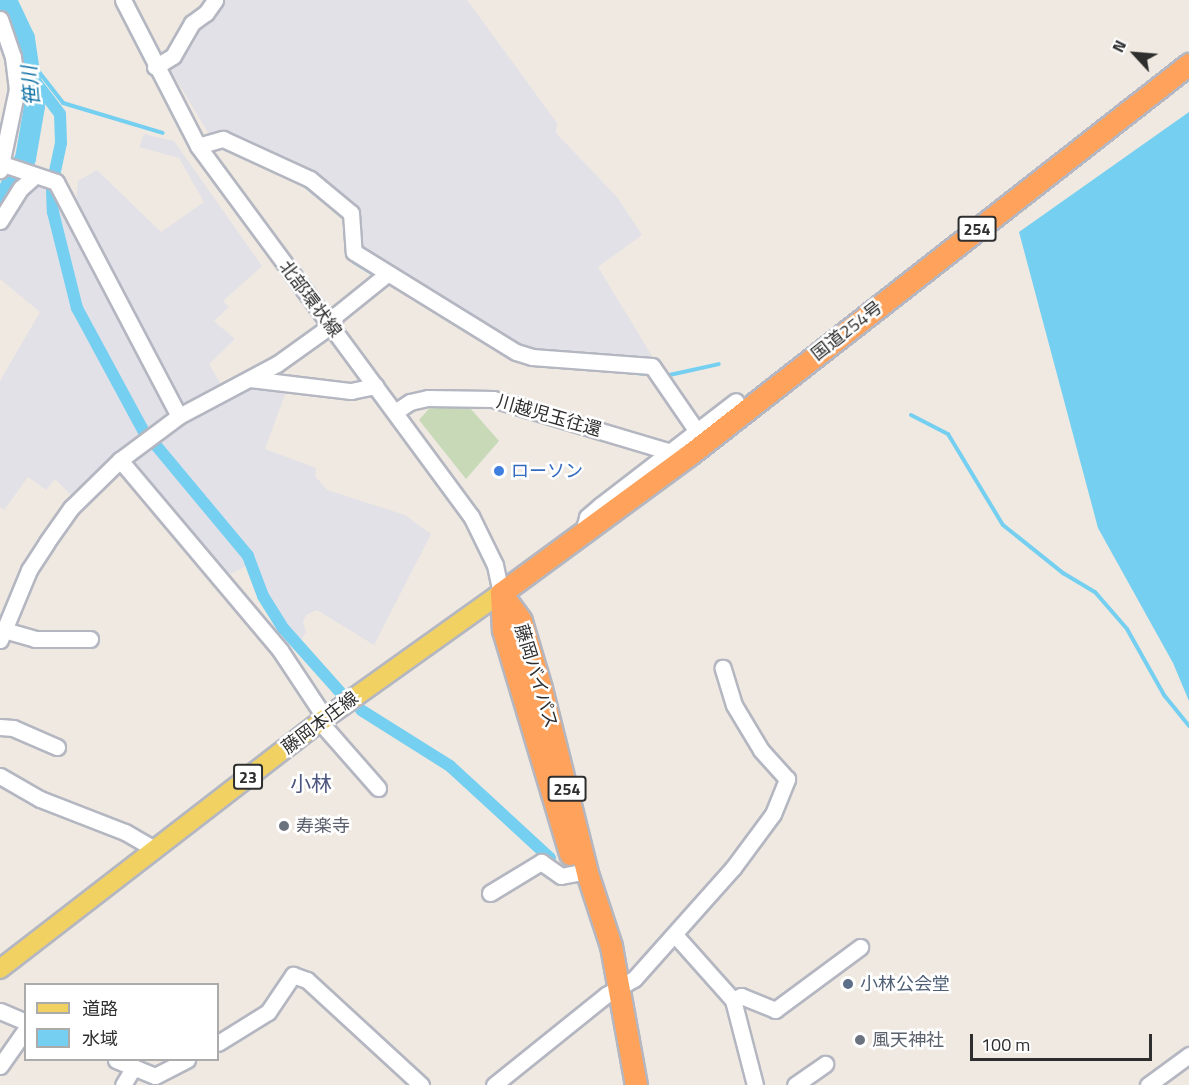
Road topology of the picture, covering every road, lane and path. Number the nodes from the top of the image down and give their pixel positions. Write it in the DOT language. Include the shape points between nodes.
graph roads {
  1 [pos="123,0"];
  2 [pos="214,0"];
  3 [pos="0,19"];
  4 [pos="1189,64"];
  5 [pos="155,67"];
  6 [pos="198,146"];
  7 [pos="1,166"];
  8 [pos="31,174"];
  9 [pos="0,221"];
  10 [pos="387,274"];
  11 [pos="330,326"];
  12 [pos="250,379"];
  13 [pos="375,386"];
  14 [pos="736,401"];
  15 [pos="395,412"];
  16 [pos="179,416"];
  17 [pos="696,430"];
  18 [pos="667,452"];
  19 [pos="120,460"];
  20 [pos="581,538"];
  21 [pos="501,593"];
  22 [pos="5,614"];
  23 [pos="2,635"];
  24 [pos="90,639"];
  25 [pos="723,668"];
  26 [pos="323,720"];
  27 [pos="0,727"];
  28 [pos="57,747"];
  29 [pos="0,776"];
  30 [pos="378,788"];
  31 [pos="155,849"];
  32 [pos="576,873"];
  33 [pos="490,893"];
  34 [pos="676,936"];
  35 [pos="860,947"];
  36 [pos="0,969"];
  37 [pos="619,990"];
  38 [pos="733,1000"];
  39 [pos="0,1011"];
  40 [pos="24,1021"];
  41 [pos="24,1032"];
  42 [pos="219,1043"];
  43 [pos="1189,1054"];
  44 [pos="120,1061"];
  45 [pos="184,1061"];
  46 [pos="825,1064"];
  47 [pos="0,1066"];
  48 [pos="134,1067"];
  49 [pos="156,1080"];
  50 [pos="123,1085"];
  51 [pos="421,1085"];
  52 [pos="494,1085"];
  53 [pos="636,1085"];
  54 [pos="756,1085"];
  55 [pos="795,1085"];
  56 [pos="1148,1085"];
  1 -- 5 [label="street, 北部環状線"];
  2 -- 5 [label="street" via="206,13 192,23 173,56"];
  3 -- 7 [label="street" via="13,57 17,89"];
  4 -- 20 [label="highway, 国道254号 / 254"];
  5 -- 6 [label="street, 北部環状線"];
  6 -- 10 [label="street" via="223,139 310,179 351,213 354,252"];
  6 -- 11 [label="street, 北部環状線"];
  7 -- 8 [label="street"];
  8 -- 9 [label="street"];
  8 -- 16 [label="street" via="56,182"];
  10 -- 11 [label="street" via="336,315"];
  10 -- 17 [label="street" via="516,352 532,357 652,366"];
  11 -- 12 [label="street"];
  11 -- 13 [label="street, 北部環状線"];
  12 -- 13 [label="street" via="351,391"];
  12 -- 16 [label="street"];
  13 -- 15 [label="street, 北部環状線"];
  14 -- 17 [label="street"];
  15 -- 18 [label="street, 川越児玉往還" via="410,402 428,398 493,399"];
  15 -- 21 [label="street, 北部環状線" via="471,516 492,558"];
  16 -- 19 [label="street"];
  17 -- 18 [label="street"];
  18 -- 20 [label="street" via="587,517"];
  19 -- 22 [label="street" via="71,508 46,542"];
  19 -- 26 [label="street" via="280,650"];
  20 -- 21 [label="highway, 国道254号 / 254"];
  21 -- 26 [label="main road, 藤岡本庄線 / 23"];
  21 -- 32 [label="highway, 藤岡バイパス / 254" via="503,630"];
  21 -- 37 [label="highway, 藤岡バイパス / 254" via="521,621 541,688 588,876 611,946"];
  22 -- 23 [label="street"];
  23 -- 24 [label="street"];
  25 -- 34 [label="street" via="734,705 761,750 787,779 782,797 763,831"];
  26 -- 30 [label="street"];
  26 -- 31 [label="main road, 藤岡本庄線 / 23"];
  27 -- 28 [label="street" via="13,728"];
  29 -- 31 [label="street" via="40,799 125,832"];
  31 -- 36 [label="main road, 藤岡本庄線 / 23"];
  32 -- 33 [label="street" via="561,876 541,862"];
  32 -- 37 [label="highway, 藤岡バイパス / 254"];
  34 -- 37 [label="street"];
  34 -- 38 [label="street"];
  35 -- 38 [label="street" via="775,1011 741,996"];
  37 -- 52 [label="street" via="606,995"];
  37 -- 53 [label="highway, 藤岡バイパス / 254"];
  38 -- 54 [label="street"];
  39 -- 40 [label="street"];
  41 -- 47 [label="street"];
  42 -- 51 [label="street" via="268,1012 293,975 307,980"];
  43 -- 56 [label="street"];
  44 -- 48 [label="street"];
  45 -- 49 [label="street"];
  46 -- 55 [label="street"];
  48 -- 49 [label="street"];
  48 -- 50 [label="street"];
}
